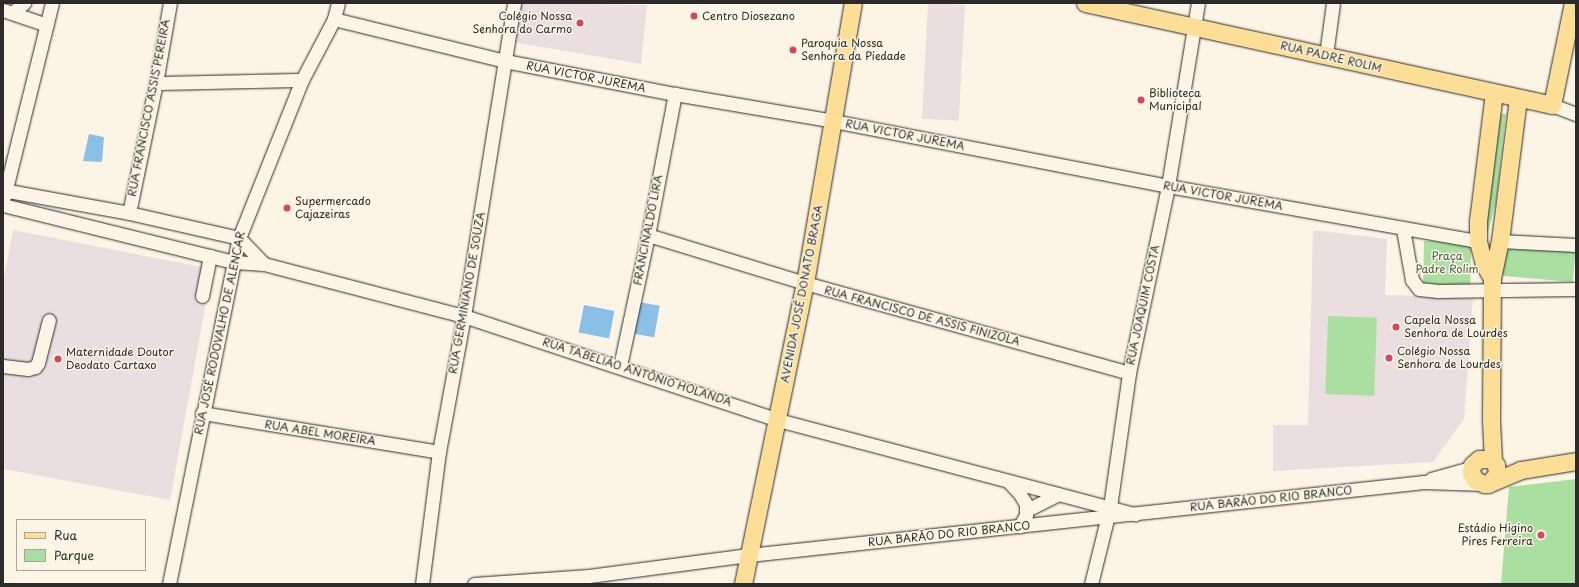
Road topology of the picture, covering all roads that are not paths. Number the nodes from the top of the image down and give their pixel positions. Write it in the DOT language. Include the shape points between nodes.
graph roads {
  1 [pos="24,3"];
  2 [pos="52,3"];
  3 [pos="170,3"];
  4 [pos="338,3"];
  5 [pos="514,3"];
  6 [pos="853,3"];
  7 [pos="1198,3"];
  8 [pos="1333,3"];
  9 [pos="1573,3"];
  10 [pos="1096,4"];
  11 [pos="7,11"];
  12 [pos="334,19"];
  13 [pos="47,25"];
  14 [pos="1193,26"];
  15 [pos="1326,55"];
  16 [pos="505,61"];
  17 [pos="302,80"];
  18 [pos="156,83"];
  19 [pos="675,94"];
  20 [pos="1494,94"];
  21 [pos="1518,98"];
  22 [pos="1552,105"];
  23 [pos="1576,114"];
  24 [pos="834,121"];
  25 [pos="1168,186"];
  26 [pos="4,197"];
  27 [pos="94,206"];
  28 [pos="129,213"];
  29 [pos="91,227"];
  30 [pos="1403,229"];
  31 [pos="648,235"];
  32 [pos="238,238"];
  33 [pos="1478,241"];
  34 [pos="1500,241"];
  35 [pos="1576,245"];
  36 [pos="210,256"];
  37 [pos="234,262"];
  38 [pos="264,264"];
  39 [pos="805,283"];
  40 [pos="1492,283"];
  41 [pos="1576,289"];
  42 [pos="202,296"];
  43 [pos="464,316"];
  44 [pos="49,320"];
  45 [pos="3,366"];
  46 [pos="620,366"];
  47 [pos="1128,373"];
  48 [pos="202,413"];
  49 [pos="778,420"];
  50 [pos="1491,420"];
  51 [pos="439,452"];
  52 [pos="1576,461"];
  53 [pos="1495,463"];
  54 [pos="1472,466"];
  55 [pos="1521,470"];
  56 [pos="1009,482"];
  57 [pos="1424,482"];
  58 [pos="1486,484"];
  59 [pos="1058,494"];
  60 [pos="1027,510"];
  61 [pos="1109,512"];
  62 [pos="1020,526"];
  63 [pos="749,555"];
  64 [pos="589,580"];
  65 [pos="169,584"];
  66 [pos="422,584"];
  67 [pos="474,584"];
  68 [pos="743,584"];
  69 [pos="1091,584"];
  1 -- 11 [label="street"];
  2 -- 13 [label="street"];
  3 -- 18 [label="street, RUA FRANCISCO ASSIS PEREIRA"];
  4 -- 12 [label="street, RUA JOSÉ RODOVALHO DE ALENCAR"];
  5 -- 16 [label="street, RUA GERMINIANO DE SOUZA"];
  6 -- 24 [label="main road, AVENIDA JOSÉ DONATO BRAGA"];
  7 -- 14 [label="street, RUA JOAQUIM COSTA"];
  8 -- 15 [label="street"];
  9 -- 22 [label="main road"];
  10 -- 14 [label="main road, RUA PADRE ROLIM"];
  11 -- 13 [label="street"];
  12 -- 16 [label="street, RUA VICTOR JUREMA"];
  12 -- 17 [label="street, RUA JOSÉ RODOVALHO DE ALENCAR"];
  13 -- 26 [label="street"];
  14 -- 15 [label="main road, RUA PADRE ROLIM"];
  14 -- 25 [label="street, RUA JOAQUIM COSTA"];
  15 -- 20 [label="main road, RUA PADRE ROLIM"];
  16 -- 19 [label="street, RUA VICTOR JUREMA"];
  16 -- 43 [label="street, RUA GERMINIANO DE SOUZA"];
  17 -- 18 [label="street"];
  17 -- 32 [label="street, RUA JOSÉ RODOVALHO DE ALENCAR"];
  18 -- 28 [label="street, RUA FRANCISCO ASSIS PEREIRA"];
  19 -- 24 [label="street, RUA VICTOR JUREMA"];
  19 -- 31 [label="street, FRANCINALDO LIRA"];
  20 -- 21 [label="main road, RUA PADRE ROLIM"];
  20 -- 33 [label="main road" via="1483,172"];
  21 -- 22 [label="main road, RUA PADRE ROLIM"];
  21 -- 34 [label="main road"];
  22 -- 23 [label="street, RUA PADRE ROLIM"];
  24 -- 25 [label="street, RUA VICTOR JUREMA"];
  24 -- 39 [label="main road, AVENIDA JOSÉ DONATO BRAGA"];
  25 -- 30 [label="street, RUA VICTOR JUREMA"];
  25 -- 47 [label="street, RUA JOAQUIM COSTA"];
  26 -- 27 [label="street"];
  26 -- 29 [label="street, RUA TABELIÃO ANTÔNIO HOLANDA"];
  27 -- 28 [label="street"];
  27 -- 29 [label="street"];
  28 -- 32 [label="street"];
  29 -- 36 [label="street, RUA TABELIÃO ANTÔNIO HOLANDA"];
  30 -- 33 [label="street, RUA VICTOR JUREMA"];
  30 -- 40 [label="street" via="1412,280 1419,289 1438,291"];
  31 -- 39 [label="street, RUA FRANCISCO DE ASSIS FINIZOLA"];
  31 -- 46 [label="street, FRANCINALDO LIRA"];
  32 -- 37 [label="street, RUA JOSÉ RODOVALHO DE ALENCAR"];
  32 -- 38 [label="street"];
  33 -- 40 [label="main road"];
  34 -- 35 [label="street"];
  34 -- 40 [label="main road"];
  36 -- 37 [label="street, RUA TABELIÃO ANTÔNIO HOLANDA"];
  36 -- 42 [label="street"];
  37 -- 38 [label="street, RUA TABELIÃO ANTÔNIO HOLANDA"];
  37 -- 48 [label="street, RUA JOSÉ RODOVALHO DE ALENCAR"];
  38 -- 43 [label="street, RUA TABELIÃO ANTÔNIO HOLANDA"];
  39 -- 47 [label="street, RUA FRANCISCO DE ASSIS FINIZOLA"];
  39 -- 49 [label="main road, AVENIDA JOSÉ DONATO BRAGA"];
  40 -- 41 [label="street"];
  40 -- 50 [label="main road"];
  43 -- 46 [label="street, RUA TABELIÃO ANTÔNIO HOLANDA"];
  43 -- 51 [label="street, RUA GERMINIANO DE SOUZA"];
  44 -- 45 [label="street" via="35,367 28,369"];
  46 -- 49 [label="street, RUA TABELIÃO ANTÔNIO HOLANDA"];
  47 -- 61 [label="street, RUA JOAQUIM COSTA"];
  48 -- 51 [label="street, RUA ABEL MOREIRA"];
  48 -- 65 [label="street, RUA JOSÉ RODOVALHO DE ALENCAR"];
  49 -- 56 [label="street, RUA TABELIÃO ANTÔNIO HOLANDA"];
  49 -- 63 [label="main road, AVENIDA JOSÉ DONATO BRAGA"];
  50 -- 53 [label="main road"];
  50 -- 54 [label="main road"];
  51 -- 66 [label="street, RUA GERMINIANO DE SOUZA"];
  52 -- 55 [label="main road"];
  53 -- 54 [label="main road" via="1483,458"];
  53 -- 55 [label="main road"];
  53 -- 58 [label="main road" via="1497,474"];
  54 -- 57 [label="street, RUA BARĀO DO RIO BRANCO"];
  54 -- 58 [label="main road" via="1475,480"];
  55 -- 58 [label="main road"];
  56 -- 59 [label="street, RUA TABELIÃO ANTÔNIO HOLANDA"];
  56 -- 60 [label="street" via="1020,494"];
  57 -- 58 [label="street, RUA BARĀO DO RIO BRANCO"];
  57 -- 61 [label="street, RUA BARĀO DO RIO BRANCO" via="1135,514"];
  59 -- 60 [label="street"];
  59 -- 61 [label="street, RUA TABELIÃO ANTÔNIO HOLANDA"];
  60 -- 62 [label="street"];
  61 -- 62 [label="street, RUA BARĀO DO RIO BRANCO"];
  61 -- 69 [label="street, RUA JOAQUIM COSTA"];
  62 -- 63 [label="street, RUA BARĀO DO RIO BRANCO"];
  63 -- 64 [label="street, RUA BARĀO DO RIO BRANCO"];
  63 -- 68 [label="main road, AVENIDA JOSÉ DONATO BRAGA"];
  64 -- 67 [label="street, RUA BARĀO DO RIO BRANCO"];
}
